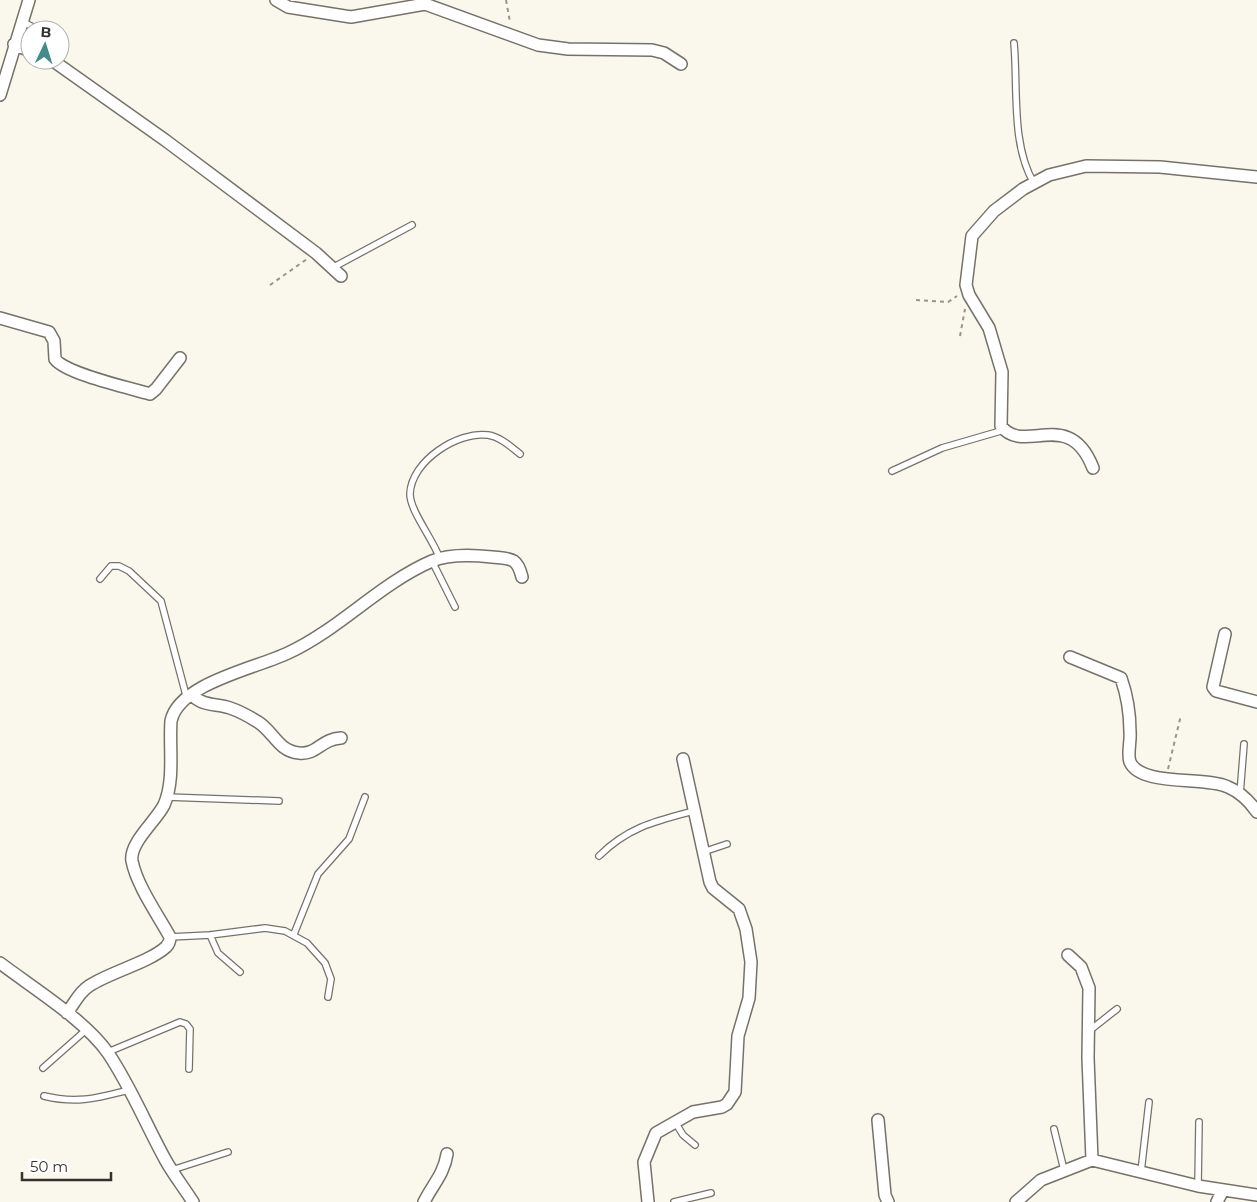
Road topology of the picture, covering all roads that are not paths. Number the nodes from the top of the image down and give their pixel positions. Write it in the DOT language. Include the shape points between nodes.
graph roads {
  1 [pos="276,0"];
  2 [pos="27,1"];
  3 [pos="22,20"];
  4 [pos="20,25"];
  5 [pos="1014,43"];
  6 [pos="14,44"];
  7 [pos="20,47"];
  8 [pos="681,64"];
  9 [pos="66,70"];
  10 [pos="0,95"];
  11 [pos="1257,177"];
  12 [pos="1034,183"];
  13 [pos="412,225"];
  14 [pos="332,268"];
  15 [pos="341,276"];
  16 [pos="0,318"];
  17 [pos="180,358"];
  18 [pos="1004,430"];
  19 [pos="520,454"];
  20 [pos="1093,468"];
  21 [pos="892,471"];
  22 [pos="436,560"];
  23 [pos="522,577"];
  24 [pos="100,579"];
  25 [pos="455,607"];
  26 [pos="1225,634"];
  27 [pos="1070,657"];
  28 [pos="189,697"];
  29 [pos="1257,702"];
  30 [pos="341,738"];
  31 [pos="1244,744"];
  32 [pos="683,759"];
  33 [pos="1240,794"];
  34 [pos="167,797"];
  35 [pos="365,797"];
  36 [pos="279,801"];
  37 [pos="694,811"];
  38 [pos="1257,812"];
  39 [pos="727,844"];
  40 [pos="703,852"];
  41 [pos="599,856"];
  42 [pos="294,934"];
  43 [pos="210,935"];
  44 [pos="170,937"];
  45 [pos="1068,955"];
  46 [pos="0,962"];
  47 [pos="240,972"];
  48 [pos="328,997"];
  49 [pos="1117,1009"];
  50 [pos="67,1013"];
  51 [pos="86,1030"];
  52 [pos="1088,1033"];
  53 [pos="108,1052"];
  54 [pos="43,1068"];
  55 [pos="188,1069"];
  56 [pos="129,1090"];
  57 [pos="44,1096"];
  58 [pos="1149,1102"];
  59 [pos="878,1120"];
  60 [pos="675,1122"];
  61 [pos="1199,1122"];
  62 [pos="1054,1129"];
  63 [pos="695,1146"];
  64 [pos="228,1152"];
  65 [pos="447,1154"];
  66 [pos="1092,1160"];
  67 [pos="172,1170"];
  68 [pos="1064,1170"];
  69 [pos="1141,1172"];
  70 [pos="1198,1186"];
  71 [pos="1223,1190"];
  72 [pos="711,1193"];
  73 [pos="1257,1194"];
  74 [pos="193,1202"];
  75 [pos="424,1202"];
  76 [pos="648,1202"];
  77 [pos="674,1202"];
  78 [pos="888,1202"];
  79 [pos="1016,1202"];
  80 [pos="1217,1202"];
  1 -- 8 [label="street" via="283,6 351,17 426,4 538,45 568,49 659,51"];
  2 -- 3 [label="street"];
  4 -- 6 [label="street"];
  5 -- 12 [label="lane" via="1022,159"];
  6 -- 7 [label="street"];
  6 -- 10 [label="street"];
  9 -- 14 [label="street" via="165,140"];
  11 -- 12 [label="street" via="1160,168 1086,166"];
  12 -- 18 [label="street" via="994,211 975,231 970,244 967,290 989,328 1002,372 1000,422"];
  13 -- 14 [label="lane"];
  14 -- 15 [label="street"];
  16 -- 17 [label="street" via="49,332 54,341 55,359 64,366 150,394"];
  18 -- 20 [label="street" via="1016,437 1068,436 1087,454"];
  18 -- 21 [label="lane" via="942,448"];
  19 -- 22 [label="lane" via="500,439 488,435 467,436 442,447 426,460 414,479 410,493 412,508 429,533"];
  22 -- 23 [label="street" via="484,556 512,560 519,565"];
  22 -- 25 [label="lane"];
  22 -- 28 [label="street" via="379,592 311,641 267,663 216,680"];
  24 -- 28 [label="lane" via="111,566 118,566 129,571 161,600"];
  26 -- 29 [label="street" via="1212,688"];
  27 -- 33 [label="street" via="1121,678 1130,731 1130,762 1135,769 1156,778 1209,781 1228,786"];
  28 -- 30 [label="street" via="205,704 230,708 258,721 284,749 293,752 310,753 328,740"];
  28 -- 34 [label="street" via="173,714 171,721"];
  31 -- 33 [label="lane"];
  32 -- 37 [label="street"];
  33 -- 38 [label="street"];
  34 -- 36 [label="lane"];
  34 -- 44 [label="street" via="135,846 132,861"];
  35 -- 42 [label="lane" via="349,839 318,874"];
  37 -- 40 [label="street"];
  37 -- 41 [label="lane" via="639,827 615,841"];
  39 -- 40 [label="lane"];
  40 -- 60 [label="street" via="713,888 739,909 746,929 751,962 750,990 738,1036 735,1092 722,1107 693,1112"];
  42 -- 43 [label="lane" via="264,928"];
  42 -- 48 [label="lane" via="325,963 331,979"];
  43 -- 44 [label="lane"];
  43 -- 47 [label="lane" via="218,953"];
  44 -- 50 [label="street" via="166,947 89,986"];
  45 -- 52 [label="street" via="1081,967 1089,988"];
  46 -- 50 [label="street"];
  49 -- 52 [label="lane"];
  50 -- 51 [label="street"];
  51 -- 53 [label="street"];
  51 -- 54 [label="lane"];
  52 -- 66 [label="street"];
  53 -- 55 [label="lane" via="180,1022 190,1029"];
  53 -- 56 [label="street"];
  56 -- 57 [label="lane" via="84,1101"];
  56 -- 67 [label="street"];
  58 -- 69 [label="lane"];
  59 -- 78 [label="street"];
  60 -- 63 [label="lane"];
  60 -- 76 [label="street" via="656,1133 646,1154 644,1173"];
  61 -- 70 [label="lane"];
  62 -- 68 [label="lane"];
  64 -- 67 [label="lane"];
  65 -- 75 [label="street" via="445,1168"];
  66 -- 68 [label="street"];
  66 -- 69 [label="street"];
  67 -- 74 [label="street"];
  68 -- 79 [label="street" via="1041,1180"];
  69 -- 70 [label="street"];
  70 -- 71 [label="street"];
  71 -- 73 [label="street"];
  71 -- 80 [label="street"];
  72 -- 77 [label="lane"];
}
